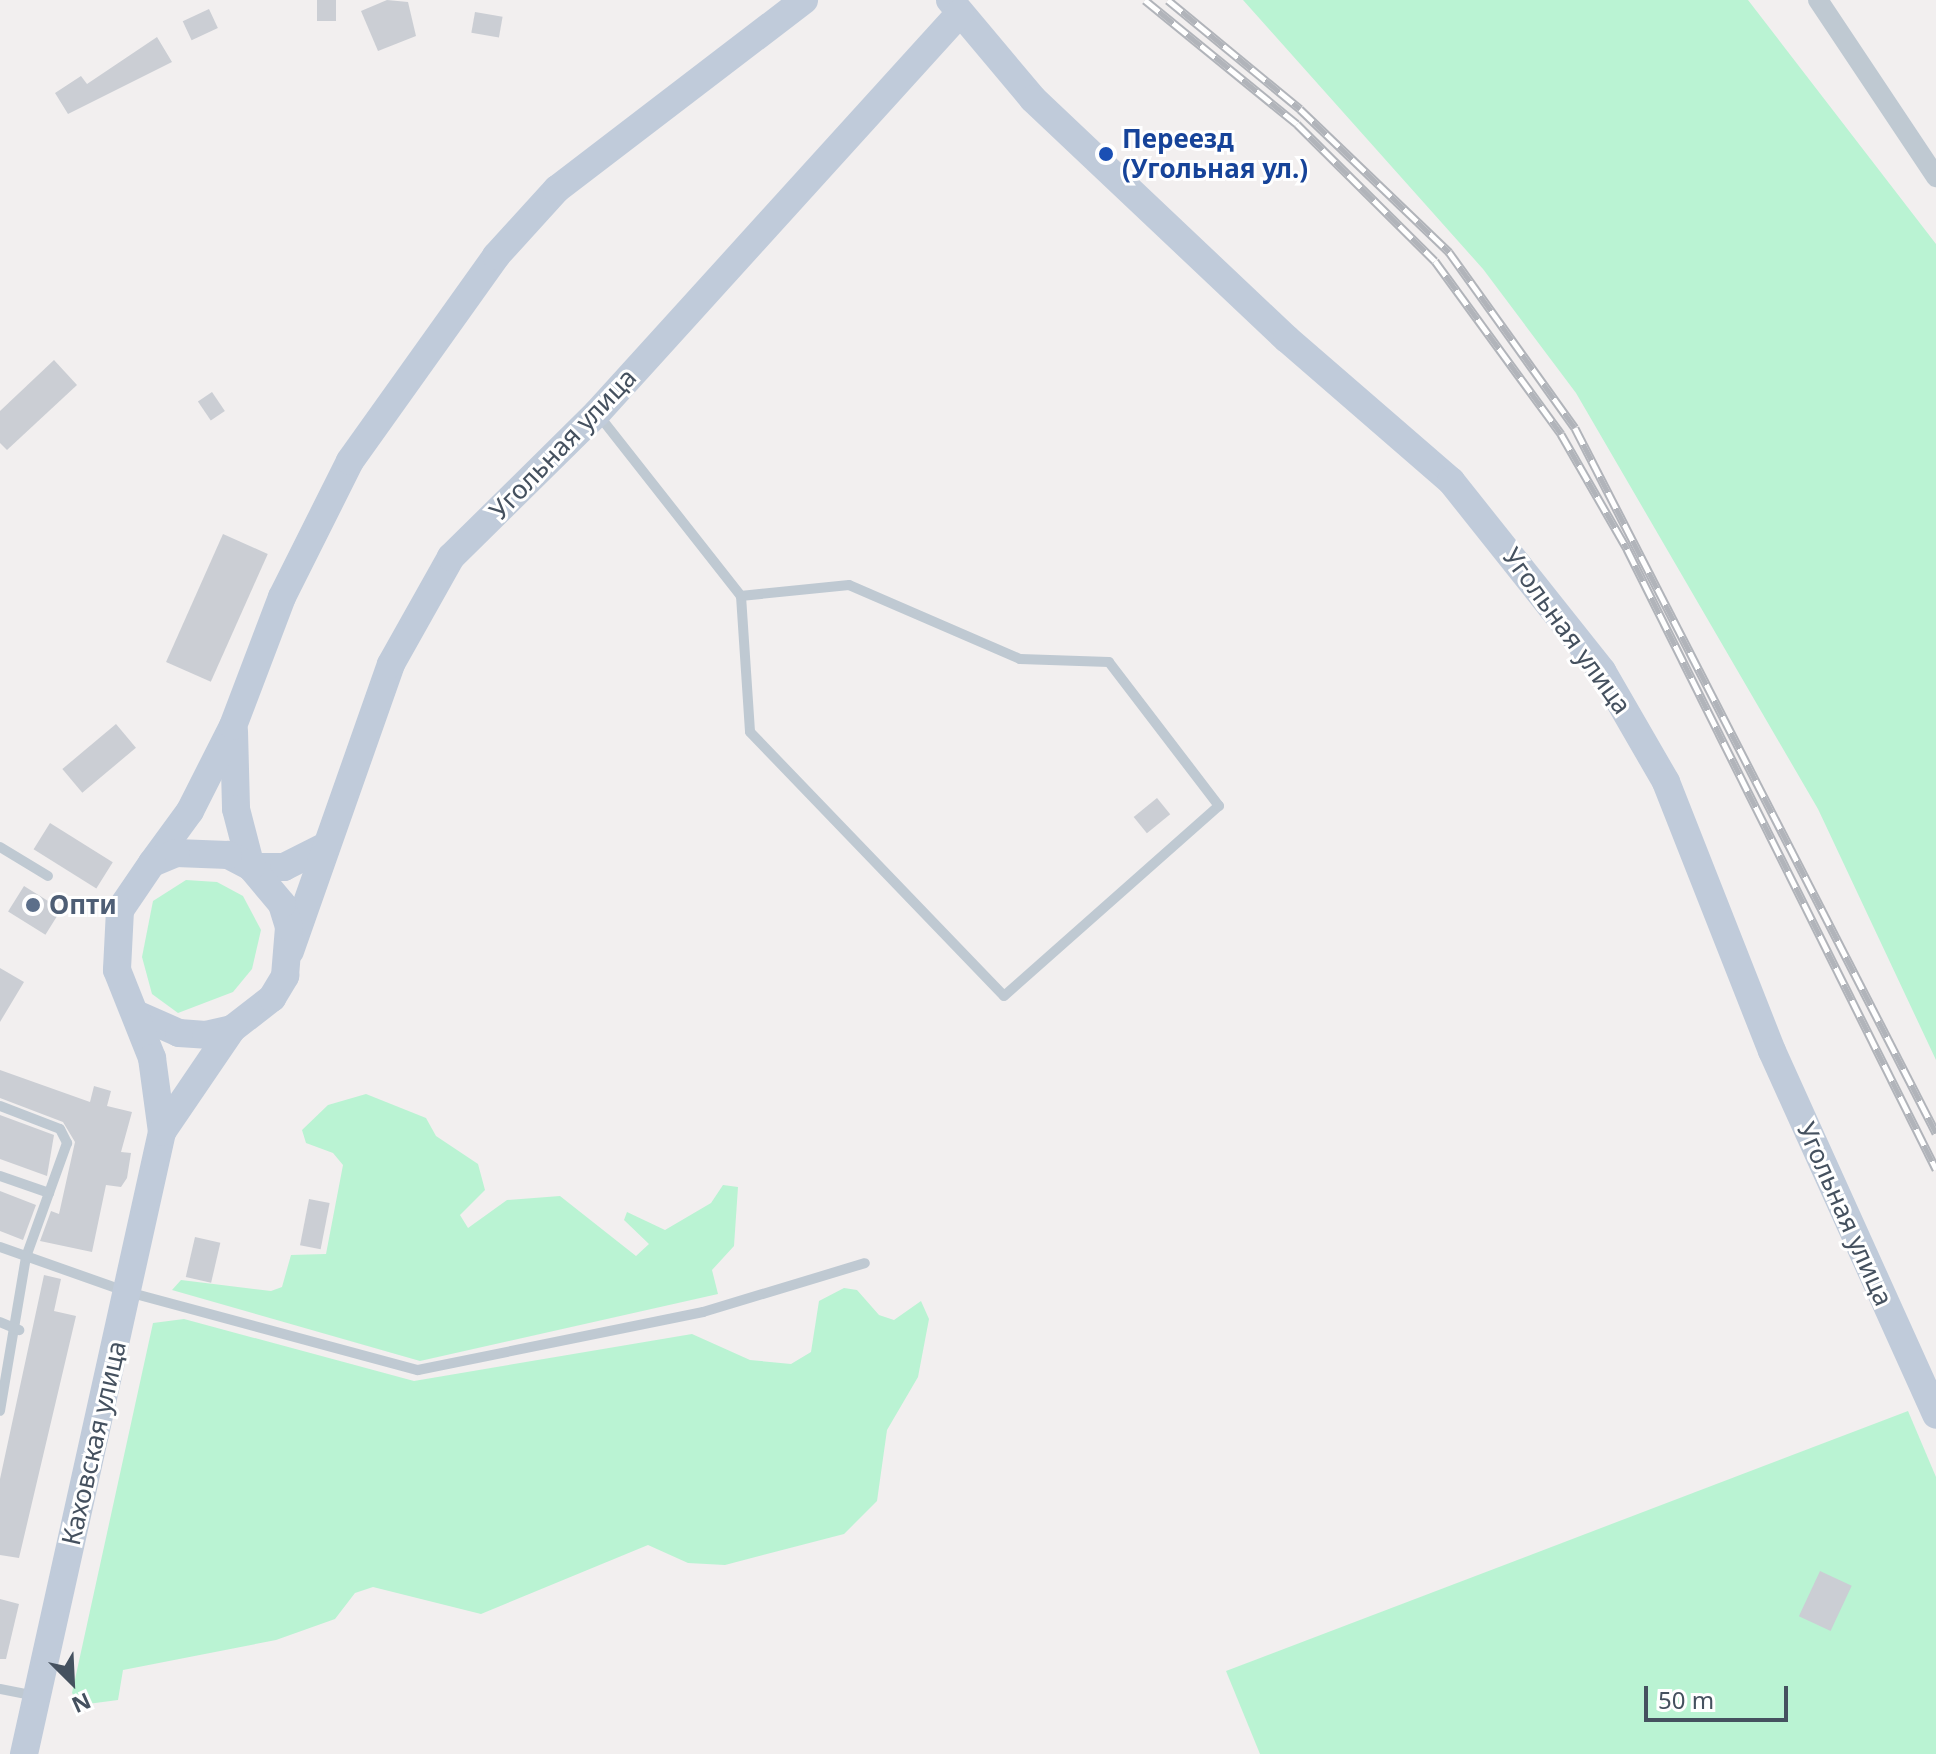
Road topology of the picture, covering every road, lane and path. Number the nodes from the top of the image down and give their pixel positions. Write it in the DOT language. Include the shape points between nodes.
graph roads {
  1 [pos="804,0"];
  2 [pos="1818,0"];
  3 [pos="955,7"];
  4 [pos="1936,177"];
  5 [pos="597,413"];
  6 [pos="741,596"];
  7 [pos="233,726"];
  8 [pos="0,847"];
  9 [pos="324,847"];
  10 [pos="152,863"];
  11 [pos="251,867"];
  12 [pos="48,876"];
  13 [pos="290,951"];
  14 [pos="136,1014"];
  15 [pos="232,1029"];
  16 [pos="0,1106"];
  17 [pos="162,1132"];
  18 [pos="0,1176"];
  19 [pos="49,1193"];
  20 [pos="0,1247"];
  21 [pos="26,1257"];
  22 [pos="865,1263"];
  23 [pos="128,1292"];
  24 [pos="0,1322"];
  25 [pos="19,1330"];
  26 [pos="1,1406"];
  27 [pos="1936,1415"];
  28 [pos="0,1689"];
  29 [pos="37,1697"];
  30 [pos="24,1754"];
  1 -- 7 [label="main road" via="557,189 496,256 350,461 282,597"];
  2 -- 4 [label="street"];
  3 -- 5 [label="main road, Угольная улица"];
  3 -- 27 [label="main road, Угольная улица" via="1044,110 1287,339 1451,481 1602,671 1666,782 1772,1051"];
  5 -- 6 [label="lane"];
  5 -- 9 [label="main road, Угольная улица" via="451,557 391,664"];
  6 -- 6 [label="lane" via="849,585 1020,659 1109,662 1219,806 1004,996 750,732"];
  7 -- 10 [label="main road" via="190,811"];
  7 -- 11 [label="main road" via="236,809"];
  8 -- 12 [label="lane"];
  9 -- 11 [label="main road" via="284,867"];
  9 -- 13 [label="main road, Угольная улица"];
  10 -- 11 [label="main road" via="202,851"];
  10 -- 14 [label="main road" via="115,927 117,970"];
  11 -- 13 [label="main road" via="282,904"];
  13 -- 15 [label="main road" via="272,998"];
  14 -- 15 [label="main road" via="179,1033"];
  14 -- 17 [label="main road" via="152,1058"];
  15 -- 17 [label="main road"];
  16 -- 19 [label="lane" via="64,1133 67,1143"];
  17 -- 23 [label="main road, Каховская улица"];
  18 -- 19 [label="lane"];
  19 -- 21 [label="lane"];
  20 -- 21 [label="lane"];
  21 -- 23 [label="lane"];
  21 -- 25 [label="lane"];
  22 -- 23 [label="lane" via="673,1319 418,1370"];
  23 -- 29 [label="main road, Каховская улица"];
  24 -- 25 [label="lane"];
  25 -- 26 [label="lane"];
  28 -- 29 [label="lane"];
  29 -- 30 [label="main road, Каховская улица"];
}
